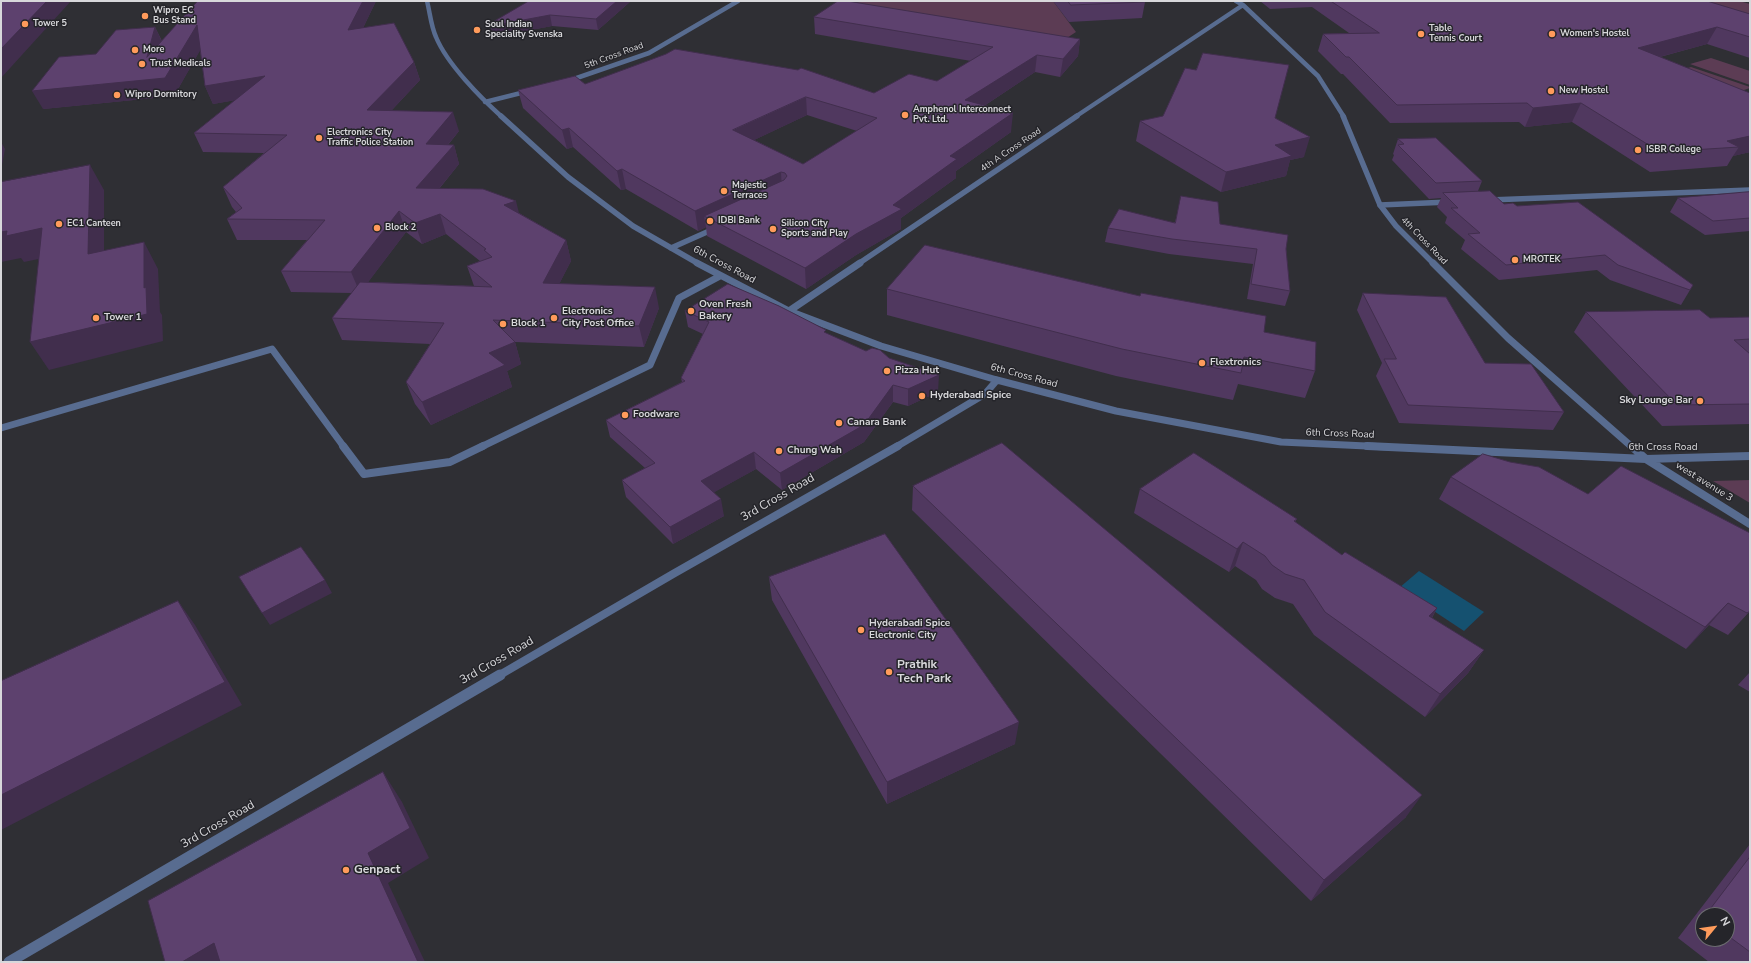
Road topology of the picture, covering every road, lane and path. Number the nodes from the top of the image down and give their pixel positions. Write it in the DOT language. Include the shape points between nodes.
graph roads {
  1 [pos="427,1"];
  2 [pos="738,1"];
  3 [pos="1236,1"];
  4 [pos="1243,5"];
  5 [pos="564,82"];
  6 [pos="535,89"];
  7 [pos="485,102"];
  8 [pos="1750,190"];
  9 [pos="1481,200"];
  10 [pos="1458,201"];
  11 [pos="1380,205"];
  12 [pos="720,225"];
  13 [pos="671,248"];
  14 [pos="720,276"];
  15 [pos="789,311"];
  16 [pos="996,380"];
  17 [pos="1,428"];
  18 [pos="1750,456"];
  19 [pos="1646,459"];
  20 [pos="1750,524"];
  21 [pos="8,962"];
  1 -- 7 [label="street, 6th Cross Road" via="436,37 454,66"];
  2 -- 5 [label="street, 5th Cross Road" via="649,53"];
  3 -- 4 [label="street, 4th Cross Road"];
  4 -- 11 [label="street, 4th Cross Road" via="1318,76 1344,118"];
  4 -- 15 [label="street, 4th A Cross Road"];
  6 -- 7 [label="street"];
  7 -- 13 [label="street, 6th Cross Road" via="559,170 633,226"];
  8 -- 9 [label="street"];
  10 -- 11 [label="street"];
  11 -- 19 [label="street, 4th Cross Road" via="1396,226 1508,338"];
  12 -- 13 [label="street"];
  13 -- 14 [label="street, 6th Cross Road"];
  14 -- 15 [label="street, 6th Cross Road"];
  14 -- 17 [label="street" via="679,298 650,365 450,462 364,474 272,349"];
  15 -- 16 [label="street, 6th Cross Road" via="881,346"];
  16 -- 19 [label="street, 6th Cross Road" via="1116,411 1281,442"];
  16 -- 21 [label="street, 3rd Cross Road" via="985,394 945,419 693,562"];
  18 -- 19 [label="street, 6th Cross Road"];
  19 -- 20 [label="street, west avenue 3"];
}
